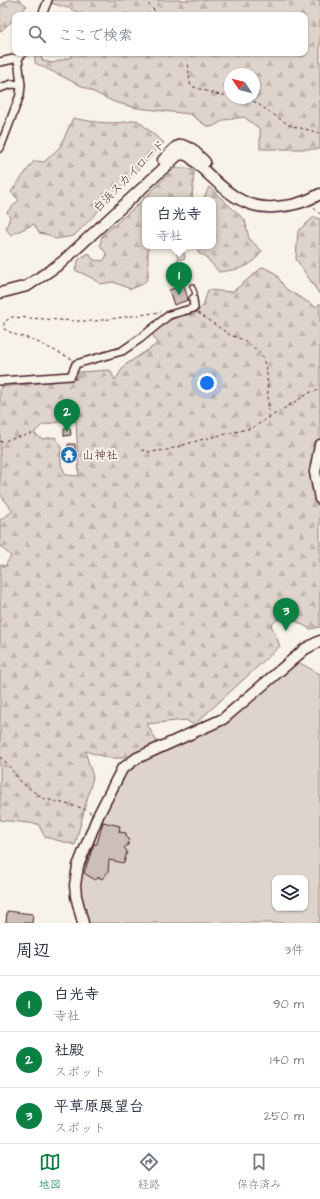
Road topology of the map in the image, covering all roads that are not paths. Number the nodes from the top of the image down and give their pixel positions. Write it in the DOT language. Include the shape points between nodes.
graph roads {
  1 [pos="48,0"];
  2 [pos="43,12"];
  3 [pos="21,56"];
  4 [pos="0,62"];
  5 [pos="21,86"];
  6 [pos="0,88"];
  7 [pos="0,148"];
  8 [pos="320,194"];
  9 [pos="192,286"];
  10 [pos="0,293"];
  11 [pos="193,299"];
  12 [pos="0,381"];
  13 [pos="320,445"];
  14 [pos="320,499"];
  15 [pos="320,641"];
  16 [pos="83,923"];
  1 -- 2 [label="street"];
  3 -- 4 [label="street"];
  3 -- 5 [label="street"];
  5 -- 6 [label="street" via="12,84"];
  5 -- 7 [label="street"];
  8 -- 10 [label="street, 白浜スカイロード" via="310,200 286,207 274,207 244,197 229,186 192,149 179,145 61,263 27,286"];
  9 -- 11 [label="lane" via="195,293"];
  11 -- 12 [label="street" via="194,308 169,315 122,351 76,364 71,376"];
  13 -- 14 [label="street" via="315,472"];
  15 -- 16 [label="street" via="293,659 223,719 126,765 118,775 98,816 78,866 76,896"];
}
